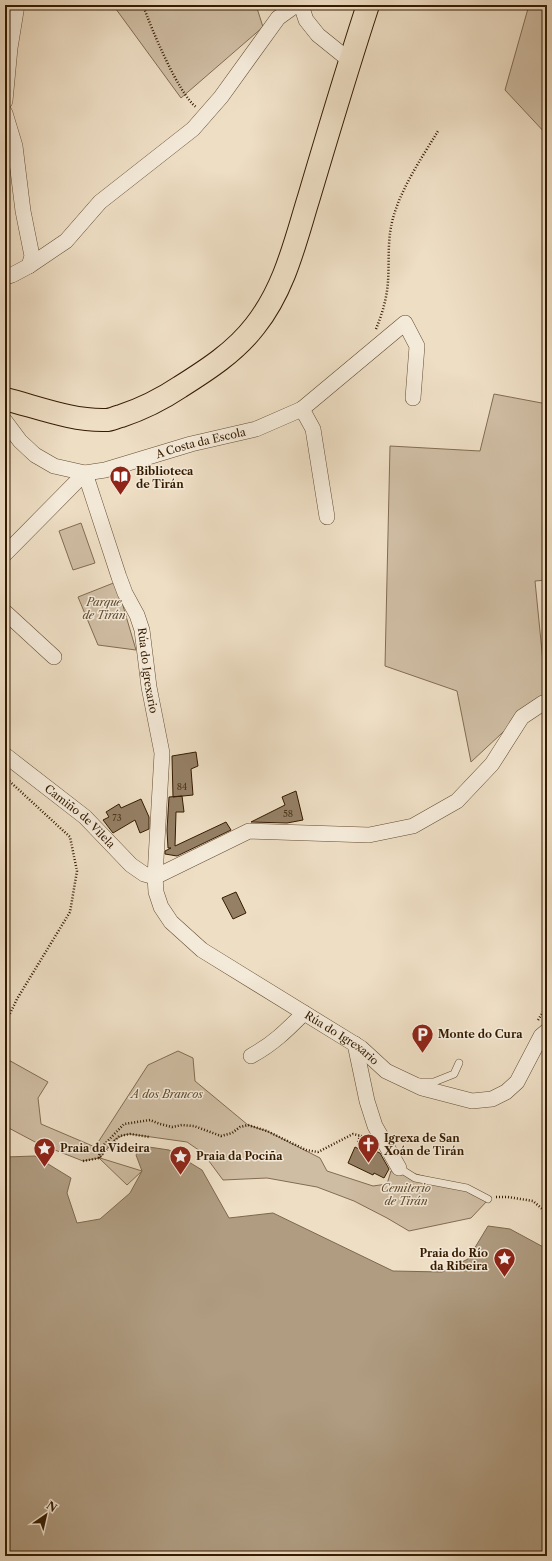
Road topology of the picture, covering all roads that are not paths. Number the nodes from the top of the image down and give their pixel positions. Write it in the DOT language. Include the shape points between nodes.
graph roads {
  1 [pos="17,5"];
  2 [pos="296,5"];
  3 [pos="301,5"];
  4 [pos="368,5"];
  5 [pos="350,60"];
  6 [pos="5,101"];
  7 [pos="5,113"];
  8 [pos="30,266"];
  9 [pos="5,276"];
  10 [pos="412,398"];
  11 [pos="5,399"];
  12 [pos="302,409"];
  13 [pos="5,421"];
  14 [pos="85,473"];
  15 [pos="327,517"];
  16 [pos="5,554"];
  17 [pos="5,612"];
  18 [pos="54,657"];
  19 [pos="547,704"];
  20 [pos="5,755"];
  21 [pos="155,877"];
  22 [pos="304,1013"];
  23 [pos="547,1031"];
  24 [pos="355,1044"];
  25 [pos="251,1056"];
  26 [pos="459,1063"];
  27 [pos="408,1082"];
  28 [pos="399,1168"];
  29 [pos="488,1199"];
  1 -- 6 [label="street"];
  2 -- 8 [label="street" via="278,18 221,97 192,129 100,202 66,241"];
  3 -- 5 [label="street" via="306,20 318,35"];
  4 -- 5 [label="main road"];
  5 -- 11 [label="main road" via="299,231 276,294 255,326 233,349 207,370 167,396 135,412 107,420 73,417"];
  7 -- 8 [label="street" via="15,146 23,211 32,256"];
  8 -- 9 [label="street"];
  10 -- 12 [label="street, A Costa da Escola" via="417,346 406,323"];
  12 -- 14 [label="street, A Costa da Escola" via="256,429 191,444 105,470"];
  12 -- 15 [label="street" via="313,429"];
  13 -- 14 [label="street, A Costa da Escola" via="35,455 54,466"];
  14 -- 16 [label="street"];
  14 -- 21 [label="street, Rúa do Igrexario" via="125,594 142,630 149,687 162,753"];
  17 -- 18 [label="street"];
  19 -- 21 [label="street" via="542,703 522,717 492,764 457,802 413,826 369,835 249,832"];
  20 -- 21 [label="street, Camiño de Vilela" via="85,817 130,865 144,874"];
  21 -- 22 [label="street, Rúa do Igrexario" via="161,907 171,922 202,950"];
  22 -- 24 [label="street, Rúa do Igrexario"];
  22 -- 25 [label="street" via="268,1047"];
  23 -- 27 [label="street, Rúa do Igrexario" via="541,1036 517,1082 506,1092 492,1099 472,1101"];
  24 -- 27 [label="street, Rúa do Igrexario" via="386,1071"];
  24 -- 28 [label="street" via="375,1126"];
  26 -- 27 [label="lane" via="454,1074 434,1082"];
  28 -- 29 [label="lane" via="415,1178 467,1188"];
}
